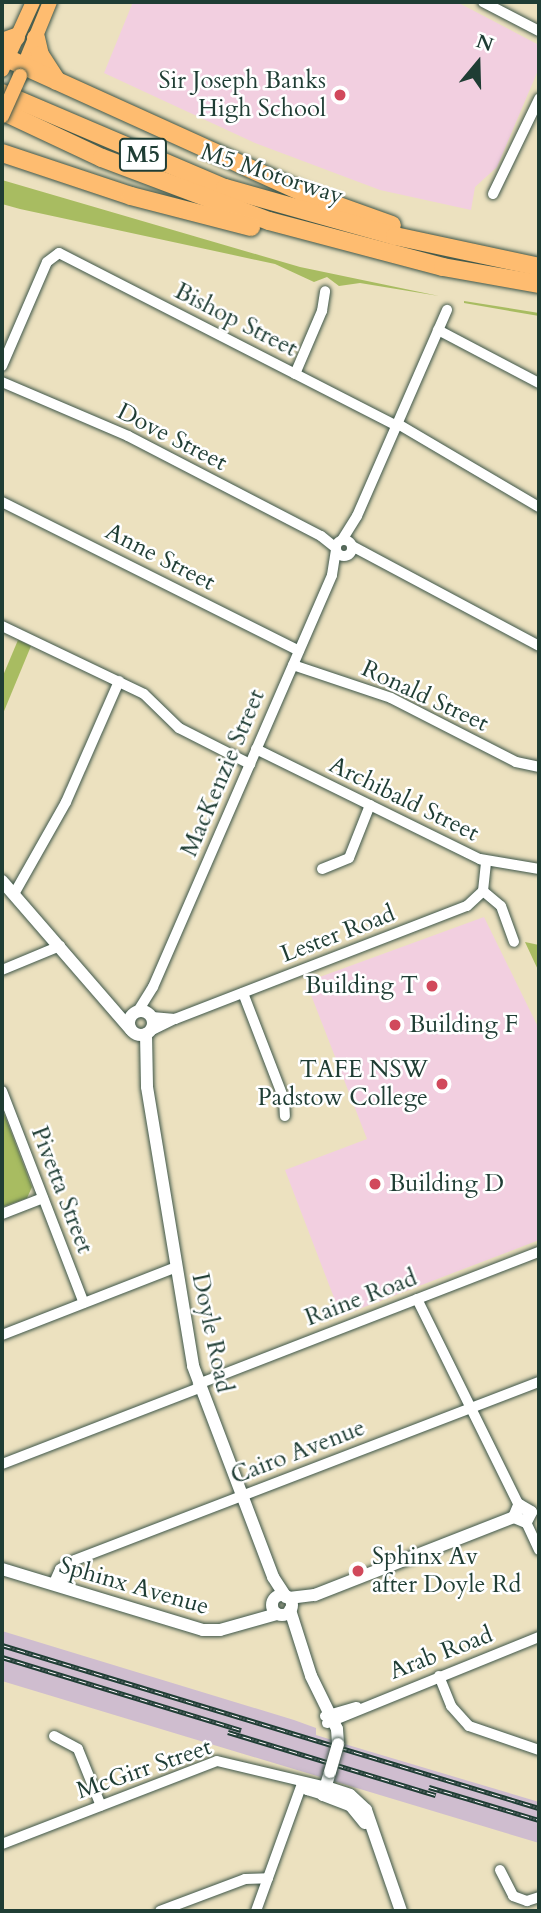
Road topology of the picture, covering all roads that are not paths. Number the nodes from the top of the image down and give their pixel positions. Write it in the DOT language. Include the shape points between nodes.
graph roads {
  1 [pos="33,2"];
  2 [pos="50,2"];
  3 [pos="483,2"];
  4 [pos="539,31"];
  5 [pos="36,38"];
  6 [pos="5,55"];
  7 [pos="22,71"];
  8 [pos="58,82"];
  9 [pos="2,93"];
  10 [pos="539,99"];
  11 [pos="2,111"];
  12 [pos="2,116"];
  13 [pos="2,153"];
  14 [pos="2,165"];
  15 [pos="44,167"];
  16 [pos="493,194"];
  17 [pos="478,256"];
  18 [pos="443,267"];
  19 [pos="539,267"];
  20 [pos="539,284"];
  21 [pos="325,291"];
  22 [pos="447,310"];
  23 [pos="438,330"];
  24 [pos="2,366"];
  25 [pos="295,374"];
  26 [pos="2,382"];
  27 [pos="539,383"];
  28 [pos="397,425"];
  29 [pos="2,502"];
  30 [pos="539,507"];
  31 [pos="344,547"];
  32 [pos="2,626"];
  33 [pos="539,646"];
  34 [pos="299,651"];
  35 [pos="293,665"];
  36 [pos="119,681"];
  37 [pos="256,749"];
  38 [pos="250,764"];
  39 [pos="539,768"];
  40 [pos="370,805"];
  41 [pos="486,861"];
  42 [pos="322,869"];
  43 [pos="539,869"];
  44 [pos="2,881"];
  45 [pos="482,891"];
  46 [pos="14,894"];
  47 [pos="514,942"];
  48 [pos="60,946"];
  49 [pos="2,970"];
  50 [pos="243,993"];
  51 [pos="107,998"];
  52 [pos="144,1014"];
  53 [pos="175,1019"];
  54 [pos="140,1032"];
  55 [pos="2,1091"];
  56 [pos="285,1116"];
  57 [pos="43,1198"];
  58 [pos="2,1214"];
  59 [pos="539,1252"];
  60 [pos="176,1267"];
  61 [pos="417,1299"];
  62 [pos="84,1303"];
  63 [pos="2,1335"];
  64 [pos="539,1382"];
  65 [pos="198,1386"];
  66 [pos="470,1408"];
  67 [pos="2,1464"];
  68 [pos="241,1496"];
  69 [pos="526,1513"];
  70 [pos="539,1550"];
  71 [pos="2,1569"];
  72 [pos="57,1586"];
  73 [pos="282,1605"];
  74 [pos="539,1637"];
  75 [pos="439,1676"];
  76 [pos="329,1718"];
  77 [pos="54,1736"];
  78 [pos="539,1750"];
  79 [pos="302,1784"];
  80 [pos="324,1791"];
  81 [pos="101,1806"];
  82 [pos="2,1844"];
  83 [pos="500,1870"];
  84 [pos="268,1878"];
  85 [pos="539,1897"];
  86 [pos="160,1911"];
  87 [pos="256,1911"];
  88 [pos="401,1911"];
  1 -- 6 [label="main road"];
  2 -- 5 [label="main road"];
  3 -- 4 [label="street"];
  5 -- 7 [label="main road"];
  5 -- 8 [label="highway" via="40,55"];
  6 -- 7 [label="highway"];
  7 -- 8 [label="highway"];
  7 -- 12 [label="main road, bridge"];
  8 -- 17 [label="highway" via="308,195"];
  9 -- 17 [label="highway, M5 Motorway / M5" via="225,188"];
  10 -- 16 [label="street"];
  11 -- 18 [label="highway, M5 Motorway / M5" via="216,203"];
  13 -- 15 [label="highway"];
  14 -- 15 [label="highway"];
  15 -- 18 [label="highway" via="131,196 271,232"];
  17 -- 19 [label="highway, M5 Motorway / M5"];
  18 -- 20 [label="highway, M5 Motorway / M5"];
  21 -- 25 [label="street" via="322,311"];
  22 -- 23 [label="street, MacKenzie Street"];
  23 -- 27 [label="street"];
  23 -- 28 [label="street, MacKenzie Street"];
  24 -- 25 [label="street, Bishop Street" via="47,261 55,253"];
  25 -- 28 [label="street, Bishop Street"];
  26 -- 31 [label="street, Dove Street" via="128,436"];
  28 -- 30 [label="street, Bishop Street"];
  28 -- 31 [label="street, MacKenzie Street"];
  29 -- 34 [label="street, Anne Street"];
  31 -- 33 [label="street"];
  31 -- 34 [label="street, MacKenzie Street"];
  32 -- 36 [label="street"];
  34 -- 35 [label="street, MacKenzie Street"];
  35 -- 37 [label="street, MacKenzie Street"];
  35 -- 39 [label="street, Ronald Street" via="391,698 516,762"];
  36 -- 38 [label="street" via="150,697 179,728"];
  36 -- 46 [label="street" via="66,802"];
  37 -- 38 [label="street, MacKenzie Street"];
  37 -- 40 [label="street, Archibald Street"];
  38 -- 52 [label="street, MacKenzie Street"];
  40 -- 41 [label="street, Archibald Street"];
  40 -- 42 [label="street" via="349,858"];
  41 -- 43 [label="street, Archibald Street"];
  41 -- 45 [label="street"];
  44 -- 46 [label="street"];
  45 -- 47 [label="street" via="500,906"];
  45 -- 50 [label="street, Lester Road" via="462,908"];
  46 -- 48 [label="street"];
  48 -- 49 [label="street"];
  48 -- 51 [label="street"];
  50 -- 53 [label="street, Lester Road"];
  50 -- 56 [label="street" via="284,1099"];
  51 -- 52 [label="street"];
  51 -- 54 [label="street"];
  52 -- 53 [label="street, Lester Road"];
  52 -- 54 [label="street"];
  52 -- 54 [label="street" via="129,1020"];
  53 -- 54 [label="street, Lester Road"];
  54 -- 60 [label="street, Doyle Road"];
  55 -- 57 [label="street, Pivetta Street"];
  57 -- 58 [label="street"];
  57 -- 62 [label="street, Pivetta Street"];
  59 -- 61 [label="street, Raine Road"];
  60 -- 62 [label="street"];
  60 -- 65 [label="street, Doyle Road"];
  61 -- 65 [label="street, Raine Road"];
  61 -- 66 [label="street"];
  62 -- 63 [label="street"];
  64 -- 66 [label="street, Cairo Avenue"];
  65 -- 67 [label="street, Raine Road"];
  65 -- 68 [label="street, Doyle Road"];
  66 -- 68 [label="street, Cairo Avenue"];
  66 -- 69 [label="street"];
  68 -- 72 [label="street, Cairo Avenue" via="72,1562"];
  68 -- 73 [label="street, Doyle Road"];
  69 -- 70 [label="street"];
  69 -- 73 [label="street"];
  71 -- 72 [label="street, Sphinx Avenue"];
  72 -- 73 [label="street, Sphinx Avenue" via="203,1630 220,1630"];
  73 -- 76 [label="street, Doyle Road"];
  74 -- 75 [label="street, Arab Road"];
  75 -- 76 [label="street, Arab Road"];
  75 -- 78 [label="street" via="451,1706 469,1727"];
  76 -- 80 [label="street, Doyle Road, bridge" via="338,1744"];
  77 -- 81 [label="street" via="78,1749"];
  79 -- 80 [label="street"];
  79 -- 81 [label="street, McGirr Street" via="217,1761"];
  79 -- 84 [label="street"];
  80 -- 88 [label="street" via="359,1801"];
  81 -- 82 [label="street, McGirr Street"];
  83 -- 85 [label="street" via="513,1896 527,1901"];
  84 -- 86 [label="street" via="245,1879"];
  84 -- 87 [label="street"];
}
